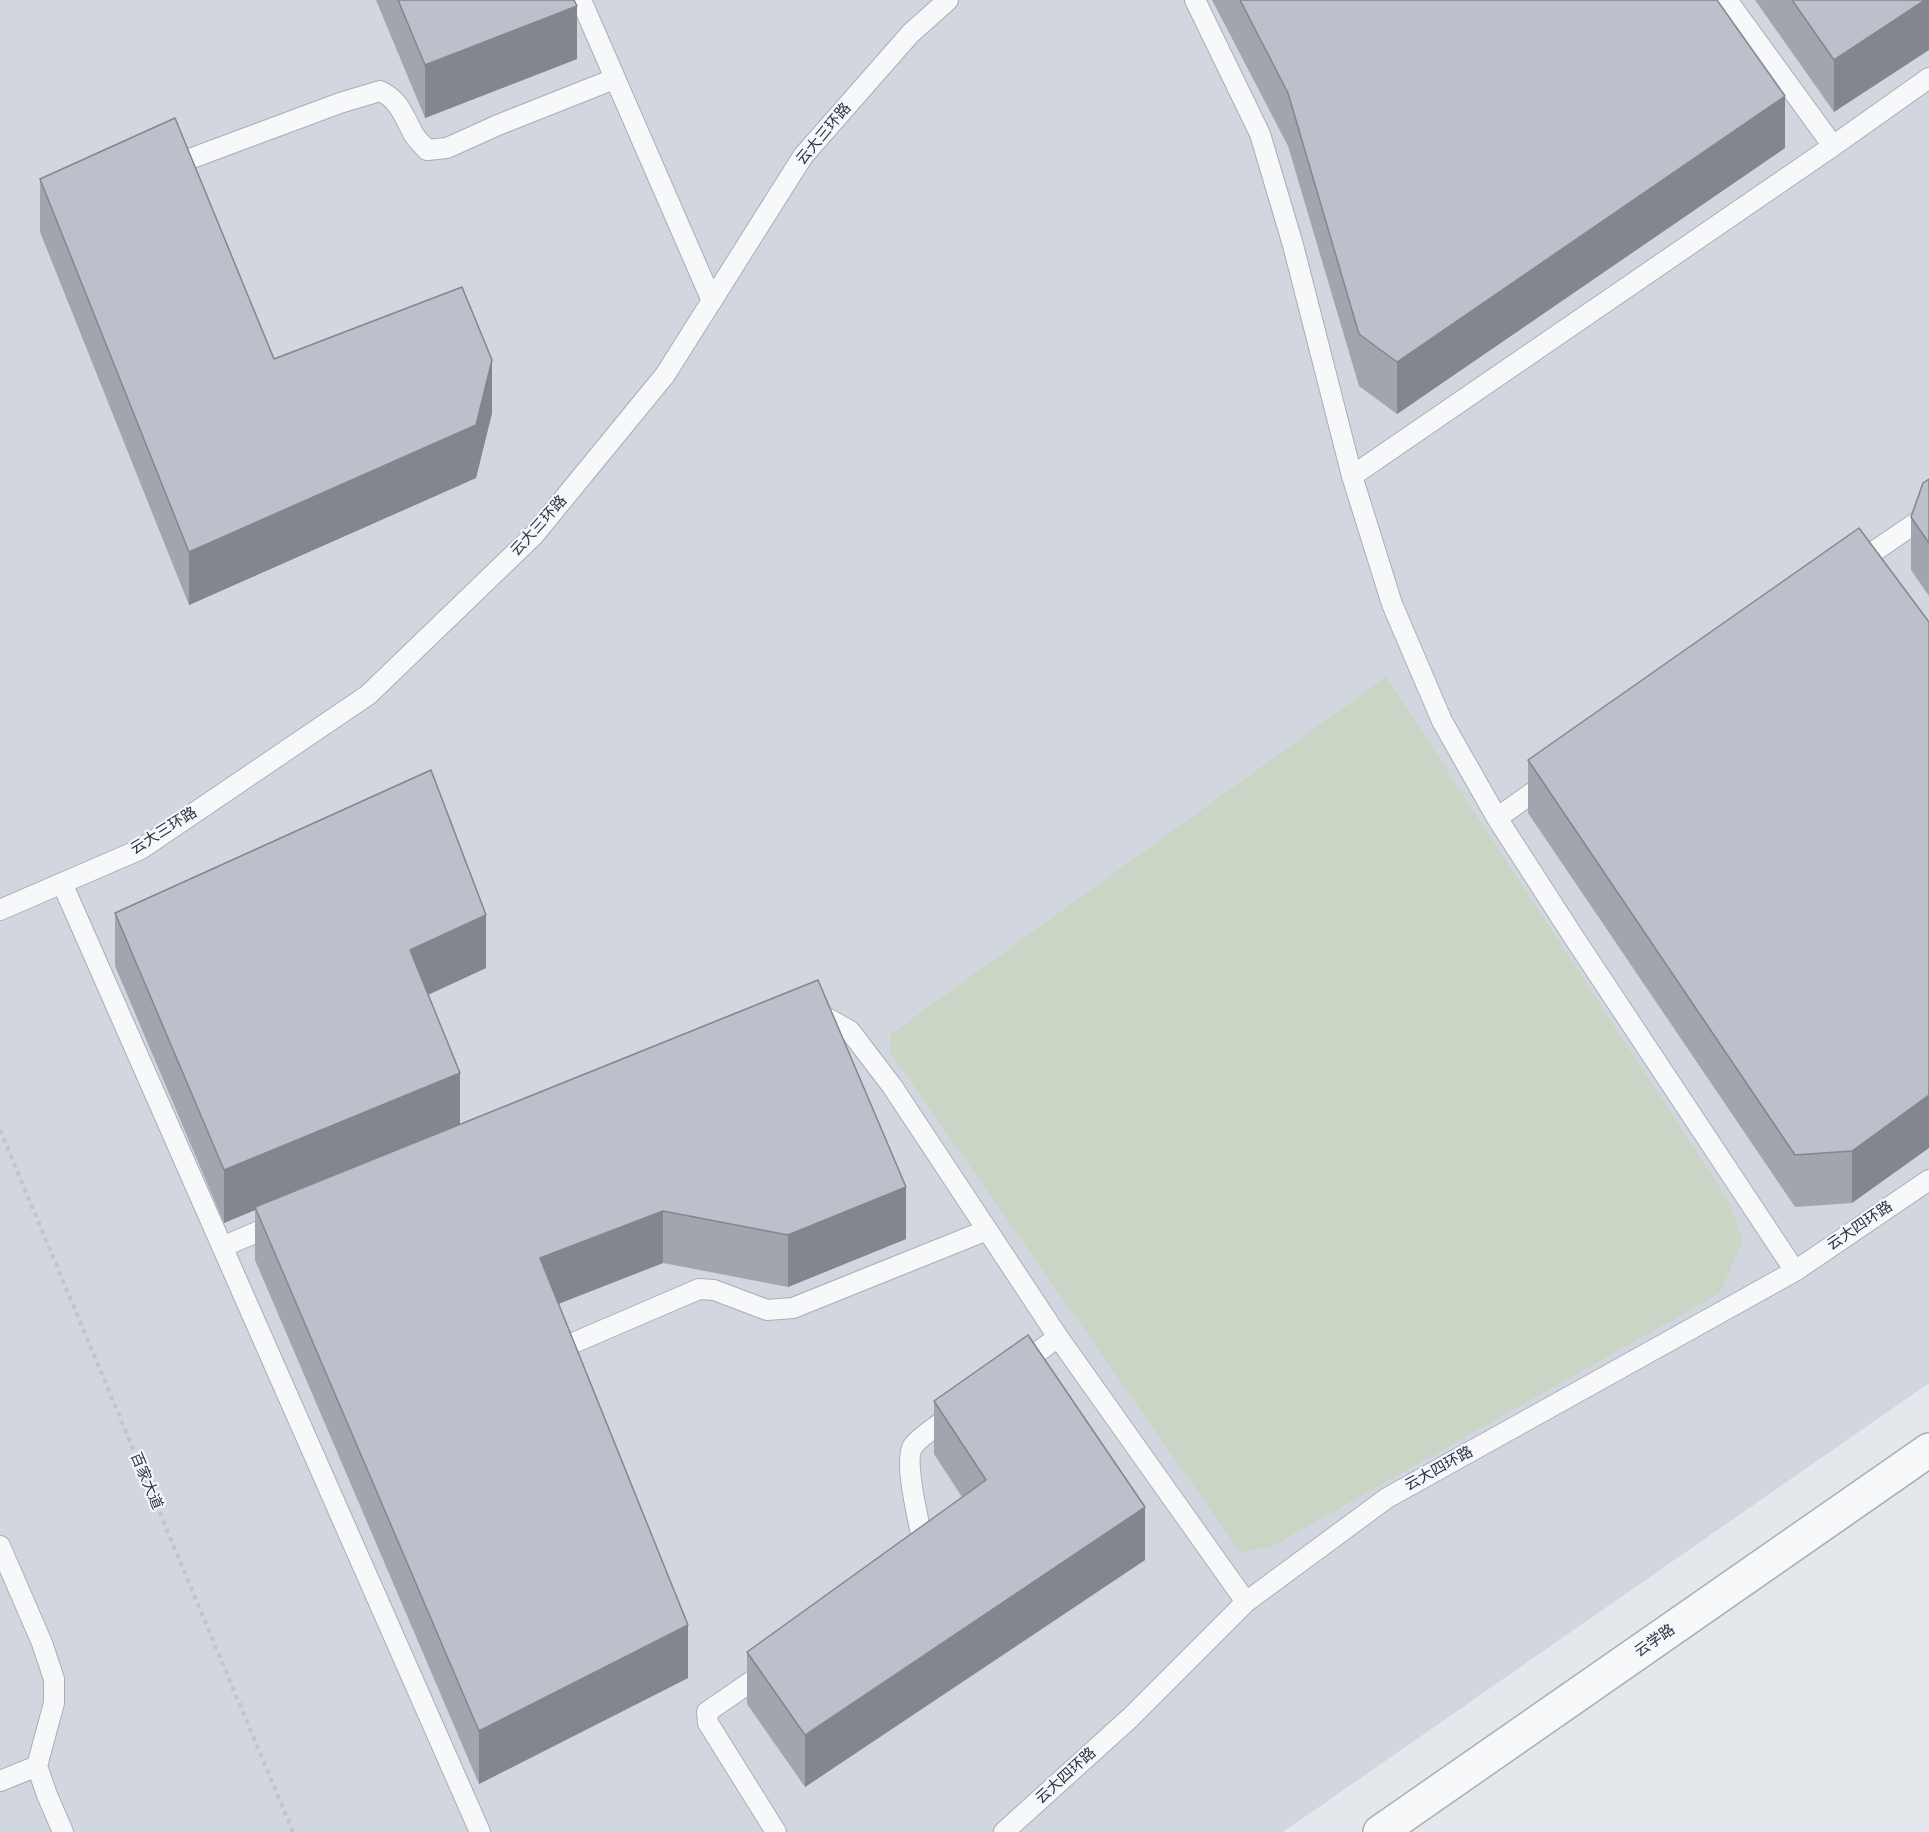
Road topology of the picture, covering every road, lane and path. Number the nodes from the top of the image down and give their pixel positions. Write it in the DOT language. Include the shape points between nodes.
graph roads {
  1 [pos="581,0"];
  2 [pos="948,0"];
  3 [pos="1195,0"];
  4 [pos="1727,0"];
  5 [pos="1929,78"];
  6 [pos="614,79"];
  7 [pos="1833,146"];
  8 [pos="148,175"];
  9 [pos="712,301"];
  10 [pos="1352,476"];
  11 [pos="1929,514"];
  12 [pos="1870,554"];
  13 [pos="1884,572"];
  14 [pos="1842,574"];
  15 [pos="1564,770"];
  16 [pos="1497,818"];
  17 [pos="62,883"];
  18 [pos="0,910"];
  19 [pos="792,1013"];
  20 [pos="0,1130"];
  21 [pos="1929,1180"];
  22 [pos="299,1215"];
  23 [pos="987,1230"];
  24 [pos="222,1247"];
  25 [pos="1795,1271"];
  26 [pos="1058,1337"];
  27 [pos="564,1347"];
  28 [pos="1001,1380"];
  29 [pos="972,1401"];
  30 [pos="1929,1450"];
  31 [pos="0,1546"];
  32 [pos="916,1565"];
  33 [pos="1246,1602"];
  34 [pos="782,1660"];
  35 [pos="37,1766"];
  36 [pos="0,1781"];
  37 [pos="63,1832"];
  38 [pos="293,1832"];
  39 [pos="480,1832"];
  40 [pos="776,1832"];
  41 [pos="1004,1832"];
  42 [pos="1380,1832"];
  1 -- 6 [label="lane"];
  2 -- 9 [label="lane, 云大三环路" via="911,33 803,156"];
  3 -- 10 [label="lane" via="1260,134 1293,245"];
  4 -- 7 [label="lane"];
  5 -- 7 [label="lane"];
  6 -- 8 [label="lane" via="447,148 427,150 391,95 380,91"];
  6 -- 9 [label="lane"];
  7 -- 10 [label="lane"];
  9 -- 17 [label="lane, 云大三环路" via="665,375 534,535 368,695 141,849"];
  10 -- 16 [label="lane" via="1392,604 1442,721"];
  11 -- 12 [label="lane"];
  12 -- 13 [label="lane"];
  12 -- 14 [label="lane"];
  15 -- 16 [label="lane"];
  16 -- 25 [label="lane"];
  17 -- 18 [label="lane, 云大三环路"];
  17 -- 24 [label="lane"];
  19 -- 23 [label="lane" via="820,1014 850,1031 892,1086"];
  20 -- 38 [label="path, 百家大道"];
  21 -- 25 [label="lane, 云大四环路"];
  22 -- 24 [label="lane"];
  23 -- 26 [label="lane"];
  23 -- 27 [label="lane" via="793,1308 767,1310 714,1290 699,1289"];
  24 -- 39 [label="lane"];
  25 -- 33 [label="lane, 云大四环路" via="1387,1498"];
  26 -- 28 [label="lane"];
  26 -- 33 [label="lane"];
  29 -- 32 [label="lane" via="915,1443 909,1453 924,1547"];
  30 -- 42 [label="street, 云学路"];
  31 -- 35 [label="lane" via="54,1679 54,1703"];
  33 -- 41 [label="lane, 云大四环路" via="1130,1718"];
  34 -- 40 [label="lane" via="707,1712 708,1723"];
  35 -- 36 [label="lane"];
  35 -- 37 [label="lane"];
}
